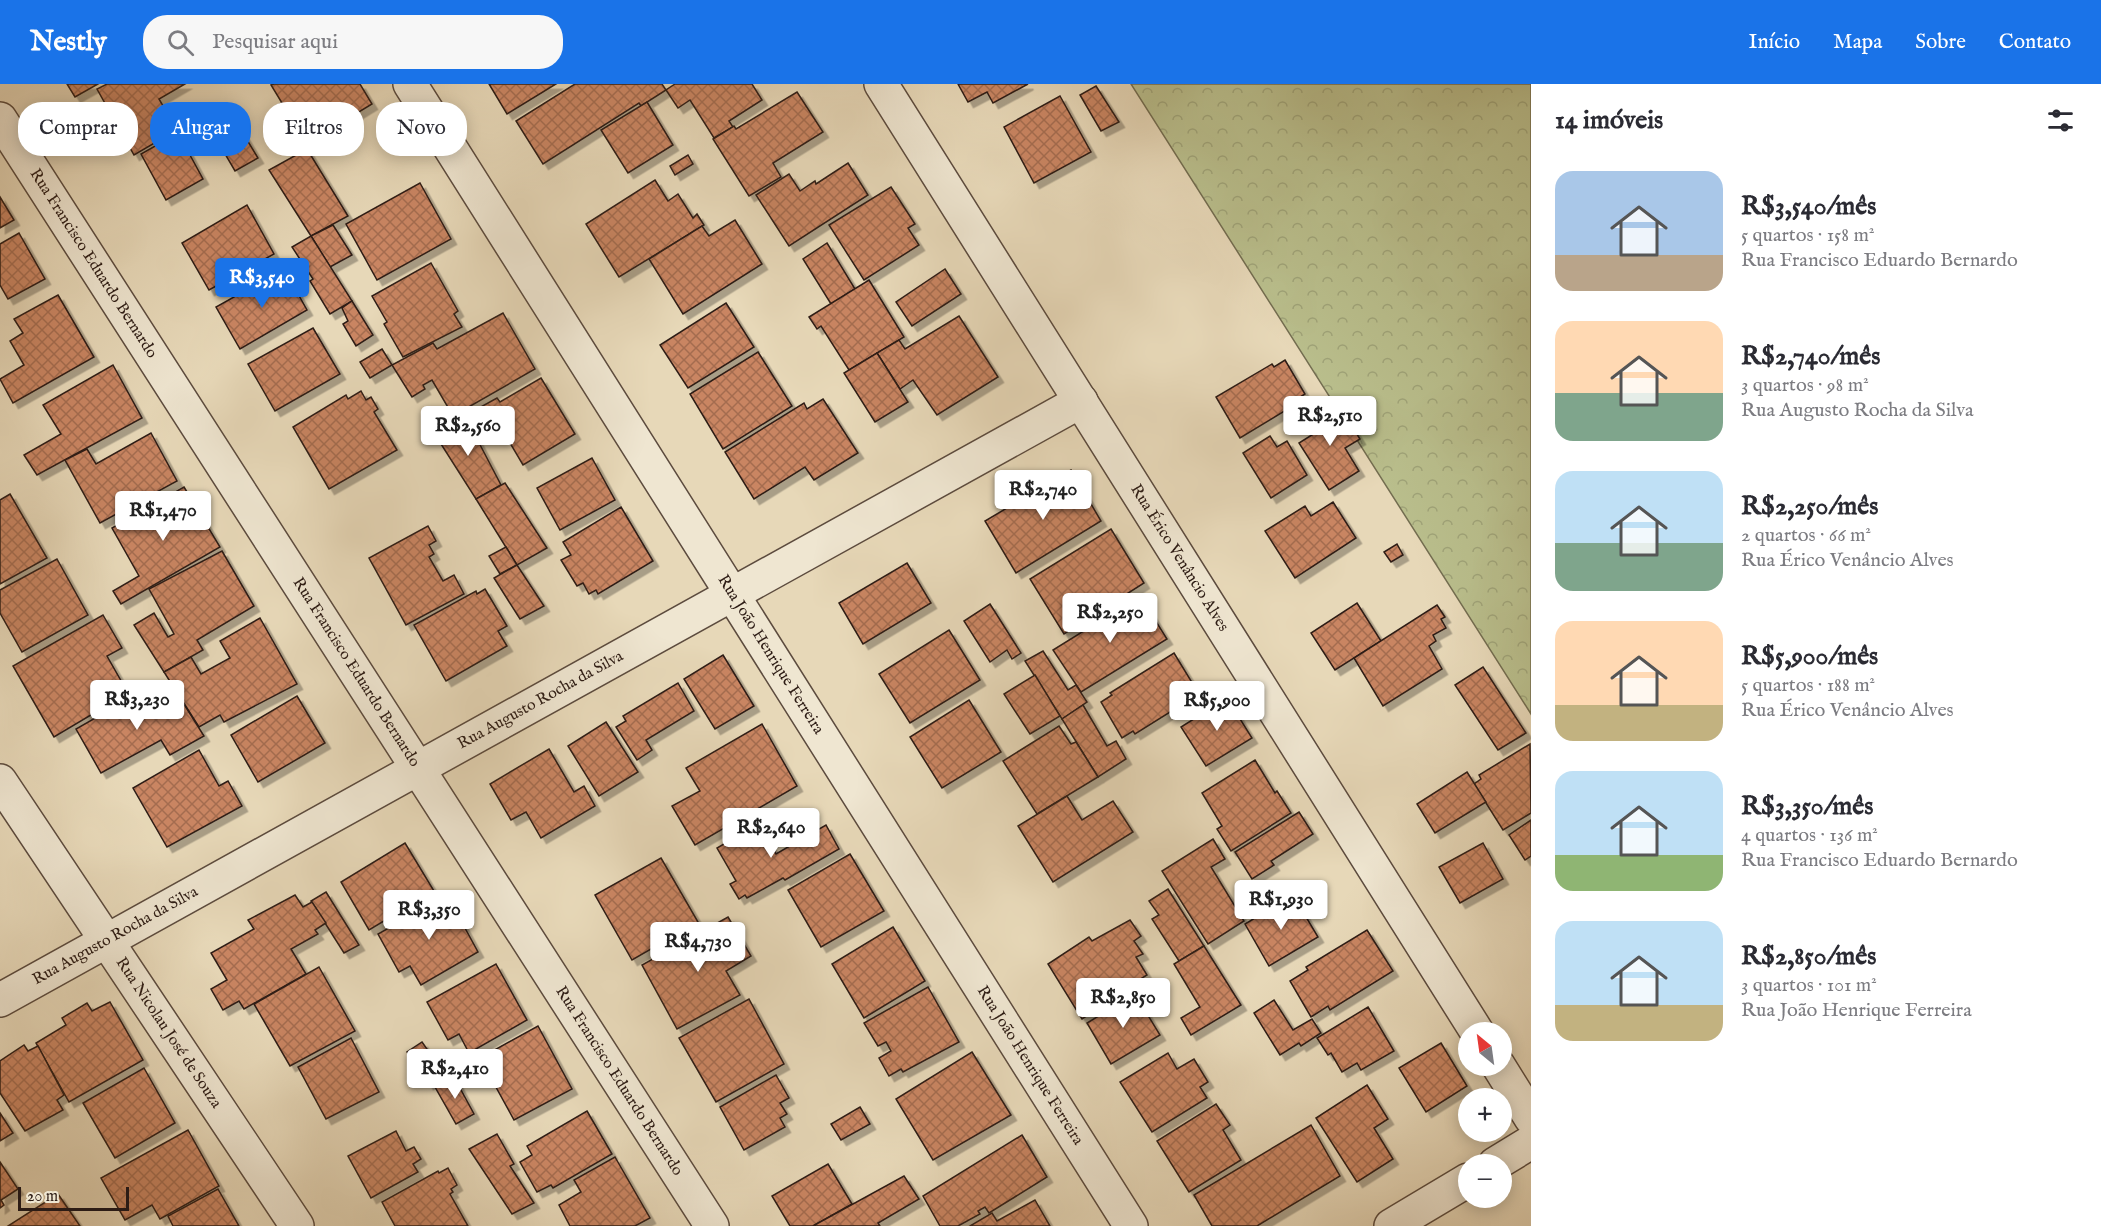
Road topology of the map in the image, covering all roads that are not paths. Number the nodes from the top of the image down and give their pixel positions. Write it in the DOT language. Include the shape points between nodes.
graph roads {
  1 [pos="410,84"];
  2 [pos="881,84"];
  3 [pos="0,119"];
  4 [pos="1081,401"];
  5 [pos="733,594"];
  6 [pos="418,769"];
  7 [pos="0,781"];
  8 [pos="106,941"];
  9 [pos="0,1000"];
  10 [pos="1471,1022"];
  11 [pos="1514,1077"];
  12 [pos="1531,1118"];
  13 [pos="1531,1143"];
  14 [pos="1512,1154"];
  15 [pos="1458,1186"];
  16 [pos="297,1226"];
  17 [pos="712,1226"];
  18 [pos="1131,1226"];
  19 [pos="1391,1226"];
  1 -- 5 [label="street, Rua João Henrique Ferreira"];
  2 -- 4 [label="street, Rua Érico Venâncio Alves"];
  3 -- 6 [label="street, Rua Francisco Eduardo Bernardo"];
  4 -- 5 [label="street, Rua Augusto Rocha da Silva"];
  4 -- 10 [label="street, Rua Érico Venâncio Alves"];
  5 -- 6 [label="street, Rua Augusto Rocha da Silva"];
  5 -- 18 [label="street, Rua João Henrique Ferreira"];
  6 -- 8 [label="street, Rua Augusto Rocha da Silva"];
  6 -- 17 [label="street, Rua Francisco Eduardo Bernardo"];
  7 -- 8 [label="street, Rua Nicolau José de Souza"];
  8 -- 9 [label="street, Rua Augusto Rocha da Silva"];
  8 -- 16 [label="street, Rua Nicolau José de Souza"];
  11 -- 12 [label="street"];
  13 -- 14 [label="street"];
  15 -- 19 [label="street"];
}
